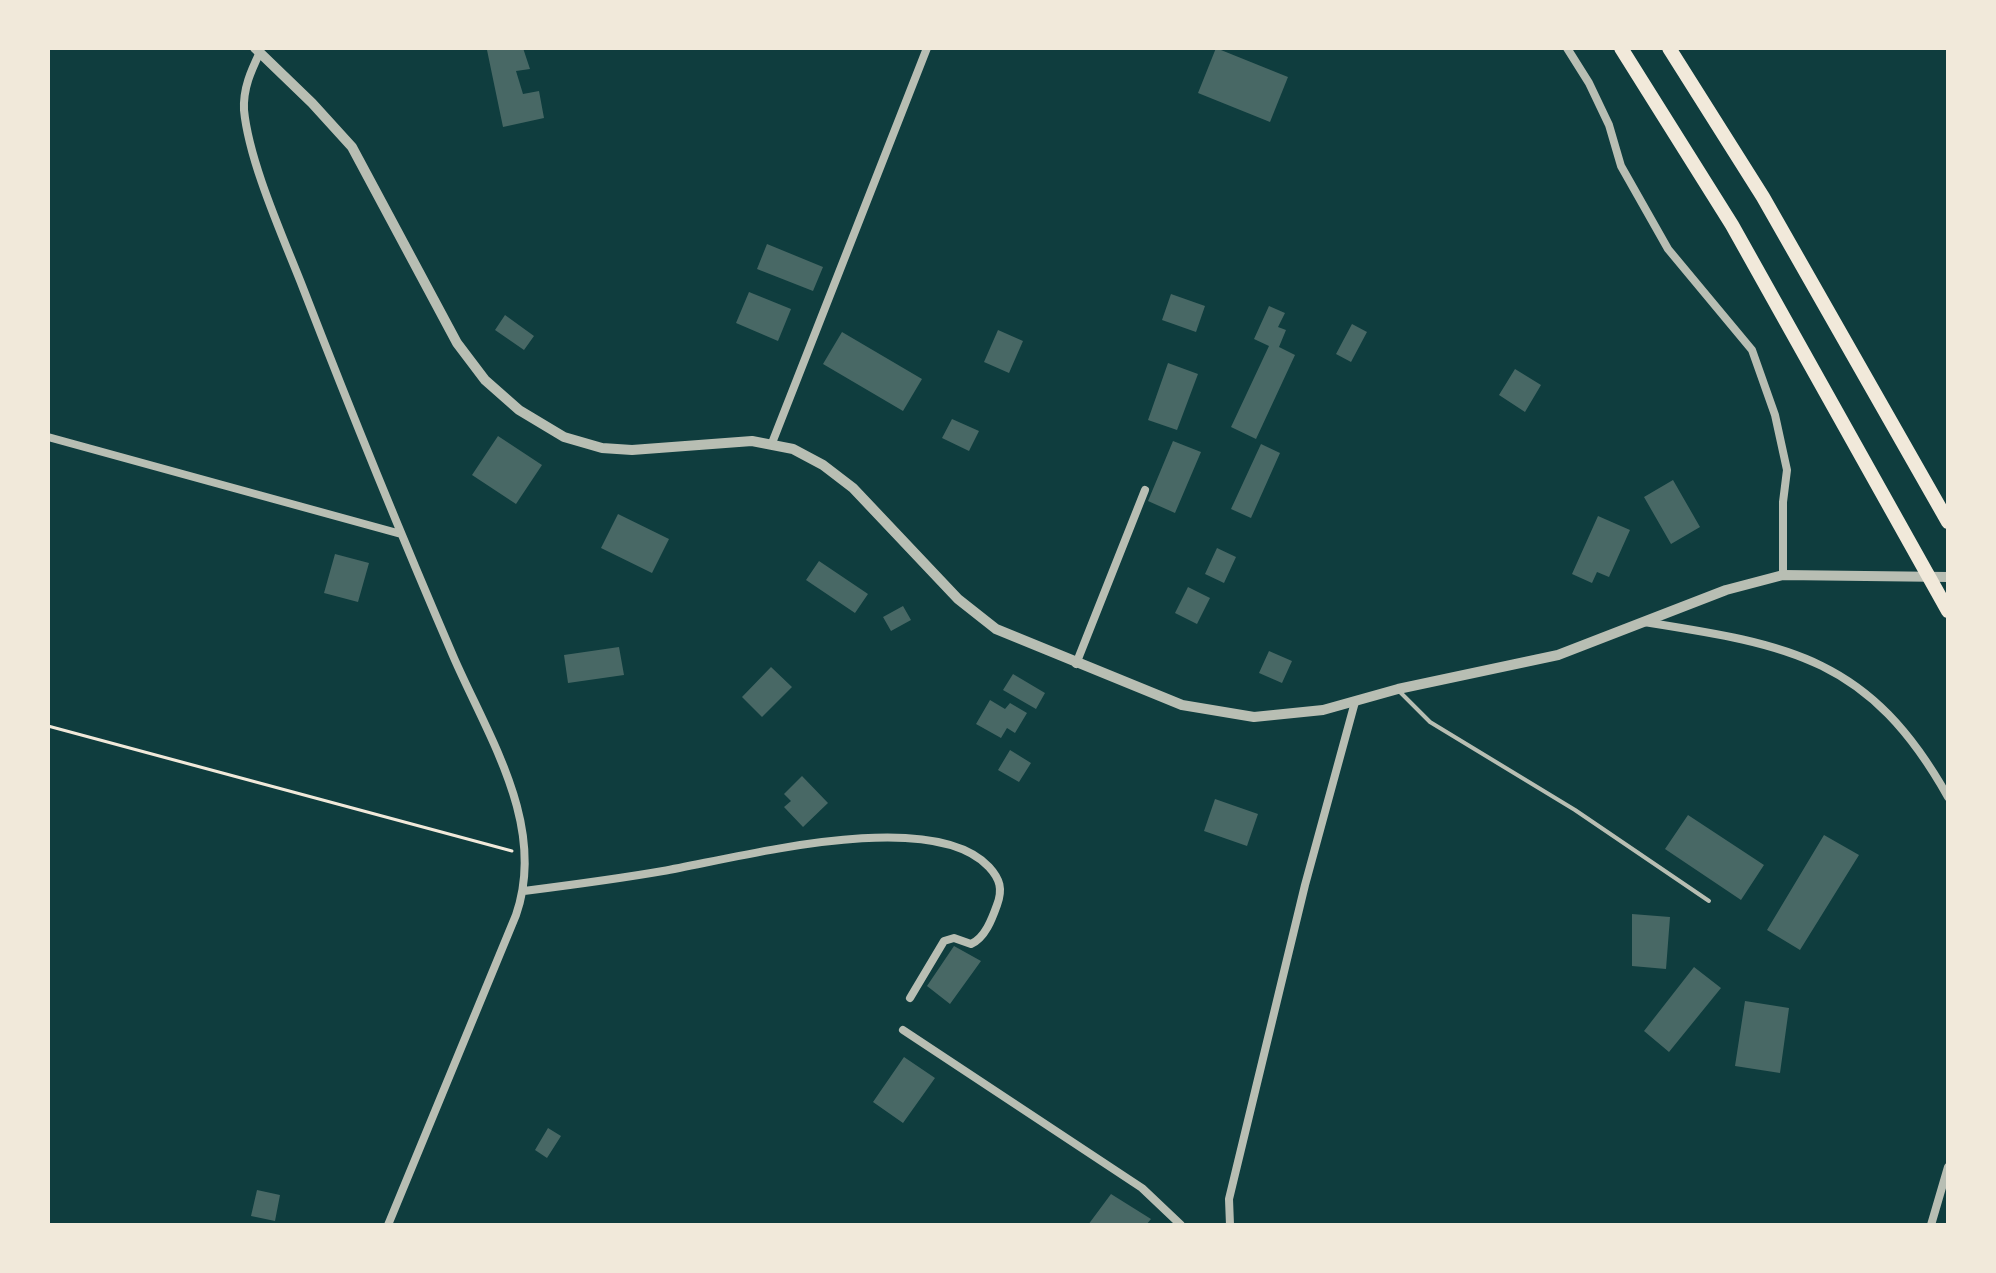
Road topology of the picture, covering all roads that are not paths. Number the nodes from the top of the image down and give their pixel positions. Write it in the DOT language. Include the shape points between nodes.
graph roads {
  1 [pos="927,48"];
  2 [pos="1567,48"];
  3 [pos="1621,48"];
  4 [pos="1669,48"];
  5 [pos="257,50"];
  6 [pos="48,437"];
  7 [pos="772,443"];
  8 [pos="1145,490"];
  9 [pos="1948,522"];
  10 [pos="401,534"];
  11 [pos="1783,575"];
  12 [pos="1948,577"];
  13 [pos="1948,611"];
  14 [pos="1644,622"];
  15 [pos="1076,664"];
  16 [pos="1398,689"];
  17 [pos="1355,702"];
  18 [pos="1948,797"];
  19 [pos="524,891"];
  20 [pos="1709,901"];
  21 [pos="910,998"];
  22 [pos="903,1030"];
  23 [pos="1948,1167"];
  24 [pos="1228,1224"];
  25 [pos="388,1225"];
  26 [pos="1181,1225"];
  27 [pos="1931,1225"];
  1 -- 7 [label="street"];
  2 -- 11 [label="street" via="1609,125 1621,166 1668,249 1752,350 1787,470"];
  3 -- 13 [label="highway" via="1740,239"];
  4 -- 9 [label="highway" via="1763,197"];
  5 -- 7 [label="street" via="352,147 457,343 510,404 556,433 602,448"];
  5 -- 10 [label="street" via="245,92 248,129 288,250"];
  6 -- 10 [label="street"];
  7 -- 15 [label="street" via="813,459 845,481 988,624"];
  8 -- 15 [label="street"];
  10 -- 19 [label="street" via="515,799 528,855"];
  11 -- 12 [label="street"];
  11 -- 14 [label="street" via="1739,585"];
  14 -- 16 [label="street" via="1558,655"];
  14 -- 18 [label="street" via="1763,643 1835,671 1891,716"];
  15 -- 17 [label="street" via="1168,701 1225,715 1285,715"];
  16 -- 17 [label="street"];
  16 -- 20 [label="lane" via="1430,722 1575,810"];
  17 -- 24 [label="street" via="1305,885 1229,1199"];
  19 -- 21 [label="street" via="840,840 898,838 953,847 979,858 991,870 1001,887 999,900 979,940 944,941"];
  19 -- 25 [label="street"];
  22 -- 26 [label="street" via="1142,1188"];
  23 -- 27 [label="street"];
}
